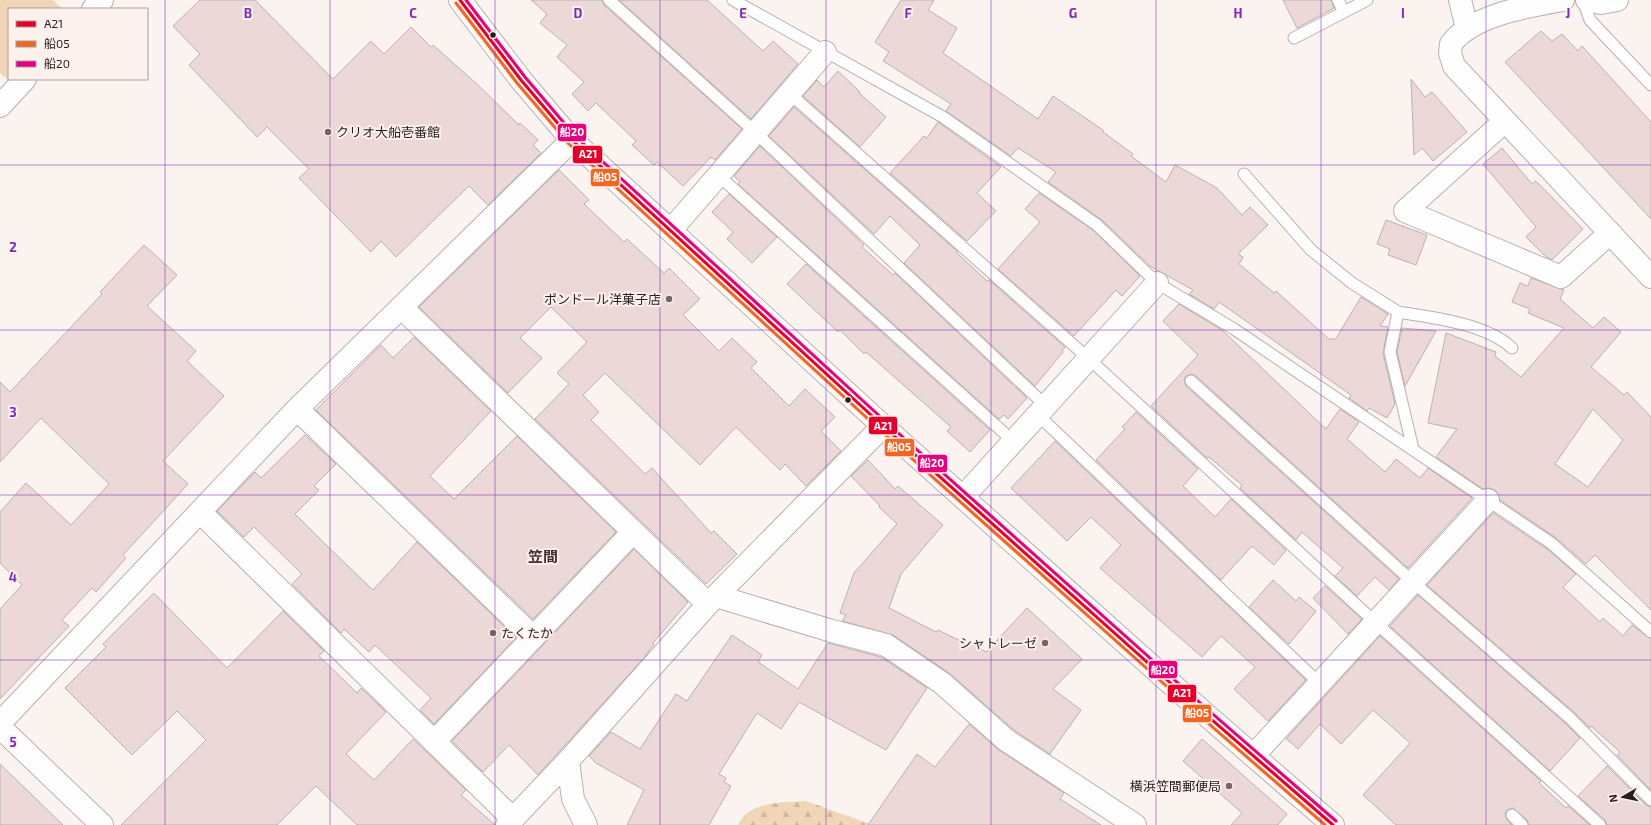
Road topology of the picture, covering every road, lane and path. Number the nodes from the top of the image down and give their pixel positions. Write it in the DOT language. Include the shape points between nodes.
graph roads {
  1 [pos="102,0"];
  2 [pos="460,0"];
  3 [pos="609,0"];
  4 [pos="733,0"];
  5 [pos="1338,0"];
  6 [pos="1367,0"];
  7 [pos="1460,0"];
  8 [pos="1563,0"];
  9 [pos="1583,0"];
  10 [pos="1587,0"];
  11 [pos="1616,0"];
  12 [pos="94,8"];
  13 [pos="1344,12"];
  14 [pos="1467,28"];
  15 [pos="1294,38"];
  16 [pos="825,52"];
  17 [pos="24,80"];
  18 [pos="1651,84"];
  19 [pos="789,93"];
  20 [pos="0,106"];
  21 [pos="1505,121"];
  22 [pos="755,132"];
  23 [pos="572,140"];
  24 [pos="1244,174"];
  25 [pos="718,175"];
  26 [pos="671,230"];
  27 [pos="1610,233"];
  28 [pos="1651,277"];
  29 [pos="1157,283"];
  30 [pos="401,307"];
  31 [pos="1398,312"];
  32 [pos="1512,348"];
  33 [pos="1088,358"];
  34 [pos="1191,381"];
  35 [pos="297,409"];
  36 [pos="1041,410"];
  37 [pos="883,426"];
  38 [pos="1013,441"];
  39 [pos="1413,449"];
  40 [pos="963,496"];
  41 [pos="1488,500"];
  42 [pos="200,512"];
  43 [pos="633,532"];
  44 [pos="1413,582"];
  45 [pos="712,600"];
  46 [pos="1375,622"];
  47 [pos="1651,632"];
  48 [pos="533,637"];
  49 [pos="1319,683"];
  50 [pos="1,729"];
  51 [pos="434,742"];
  52 [pos="1252,756"];
  53 [pos="568,761"];
  54 [pos="1651,800"];
  55 [pos="1512,815"];
  56 [pos="510,822"];
  57 [pos="102,825"];
  58 [pos="586,825"];
  59 [pos="1135,825"];
  60 [pos="1333,825"];
  61 [pos="1522,825"];
  62 [pos="1600,825"];
  1 -- 12 [label="street"];
  2 -- 23 [label="street" via="521,80"];
  3 -- 22 [label="lane"];
  4 -- 16 [label="lane"];
  5 -- 13 [label="lane"];
  6 -- 13 [label="lane"];
  7 -- 14 [label="street"];
  8 -- 14 [label="street" via="1513,11"];
  9 -- 18 [label="lane" via="1590,20"];
  10 -- 11 [label="street" via="1601,3"];
  13 -- 15 [label="lane"];
  14 -- 21 [label="street" via="1460,32 1451,44 1450,53 1454,66"];
  16 -- 19 [label="street"];
  16 -- 29 [label="lane" via="943,117 1096,225"];
  17 -- 20 [label="street"];
  19 -- 22 [label="street"];
  19 -- 33 [label="lane"];
  21 -- 27 [label="street"];
  21 -- 27 [label="street" via="1405,211 1561,277"];
  22 -- 25 [label="street"];
  22 -- 36 [label="lane"];
  23 -- 26 [label="street"];
  23 -- 30 [label="street"];
  24 -- 31 [label="lane" via="1311,250 1352,283"];
  25 -- 26 [label="street"];
  25 -- 38 [label="lane"];
  26 -- 37 [label="street"];
  27 -- 28 [label="street"];
  29 -- 33 [label="street"];
  29 -- 39 [label="lane" via="1234,329"];
  30 -- 35 [label="street"];
  30 -- 43 [label="street"];
  31 -- 32 [label="lane" via="1454,320 1504,341"];
  31 -- 39 [label="lane" via="1390,352"];
  33 -- 36 [label="street"];
  33 -- 46 [label="lane"];
  34 -- 44 [label="lane"];
  35 -- 42 [label="street"];
  35 -- 48 [label="street"];
  36 -- 38 [label="street"];
  36 -- 49 [label="lane"];
  37 -- 40 [label="street"];
  37 -- 45 [label="street"];
  38 -- 40 [label="street"];
  39 -- 41 [label="lane"];
  40 -- 52 [label="street"];
  41 -- 44 [label="street"];
  41 -- 47 [label="lane" via="1551,543"];
  42 -- 50 [label="street"];
  42 -- 51 [label="street"];
  43 -- 45 [label="street"];
  43 -- 48 [label="street"];
  44 -- 46 [label="street"];
  44 -- 54 [label="lane" via="1570,718"];
  45 -- 53 [label="street"];
  45 -- 59 [label="street" via="886,645 942,683 1006,740"];
  46 -- 49 [label="street"];
  46 -- 62 [label="lane"];
  48 -- 51 [label="street"];
  49 -- 52 [label="street"];
  50 -- 57 [label="street"];
  51 -- 56 [label="street"];
  52 -- 60 [label="street"];
  53 -- 56 [label="street"];
  53 -- 58 [label="street" via="573,799"];
  55 -- 61 [label="lane"];
}
